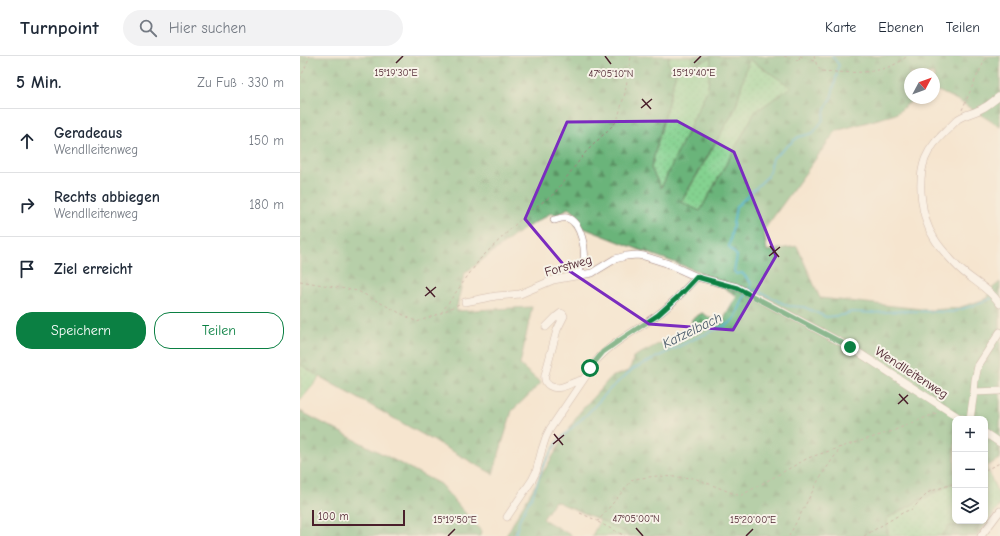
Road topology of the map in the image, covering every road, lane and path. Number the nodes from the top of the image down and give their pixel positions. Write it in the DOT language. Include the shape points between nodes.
graph roads {
  1 [pos="310,56"];
  2 [pos="631,56"];
  3 [pos="784,56"];
  4 [pos="799,56"];
  5 [pos="814,56"];
  6 [pos="906,56"];
  7 [pos="987,56"];
  8 [pos="815,61"];
  9 [pos="300,80"];
  10 [pos="1000,96"];
  11 [pos="958,120"];
  12 [pos="554,220"];
  13 [pos="574,276"];
  14 [pos="697,277"];
  15 [pos="300,281"];
  16 [pos="465,302"];
  17 [pos="1000,304"];
  18 [pos="441,313"];
  19 [pos="546,327"];
  20 [pos="1000,332"];
  21 [pos="582,380"];
  22 [pos="1000,391"];
  23 [pos="974,392"];
  24 [pos="946,409"];
  25 [pos="958,416"];
  26 [pos="970,416"];
  27 [pos="988,435"];
  28 [pos="1000,443"];
  29 [pos="841,447"];
  30 [pos="1000,463"];
  31 [pos="988,469"];
  32 [pos="952,484"];
  33 [pos="1000,511"];
  34 [pos="580,514"];
  35 [pos="507,517"];
  36 [pos="598,521"];
  37 [pos="625,536"];
  38 [pos="789,536"];
  39 [pos="864,536"];
  40 [pos="981,536"];
  1 -- 9 [label="path"];
  2 -- 18 [label="path" via="617,121 585,153 554,194 527,213 480,259"];
  3 -- 4 [label="path" via="800,60"];
  4 -- 8 [label="path"];
  5 -- 8 [label="path"];
  6 -- 8 [label="path" via="890,67 853,72 820,71"];
  7 -- 11 [label="path"];
  10 -- 11 [label="street"];
  11 -- 17 [label="street" via="940,136 925,158 921,187 927,224 937,243 958,268 988,290"];
  12 -- 13 [label="street" via="570,220 582,240 583,262"];
  13 -- 14 [label="street, Forstweg" via="592,273 616,259 637,255 666,263"];
  13 -- 16 [label="street, Forstweg" via="553,280 520,294"];
  14 -- 21 [label="street" via="658,315 603,352"];
  14 -- 24 [label="street, Wendlleitenweg" via="737,288 850,347"];
  15 -- 18 [label="path" via="358,291 417,322"];
  16 -- 18 [label="path"];
  19 -- 21 [label="street" via="558,314 563,314 545,382 557,388"];
  20 -- 23 [label="street" via="978,366"];
  21 -- 35 [label="street" via="546,437 536,472"];
  22 -- 23 [label="street"];
  23 -- 26 [label="street"];
  24 -- 25 [label="street, Wendlleitenweg"];
  24 -- 29 [label="path" via="890,432"];
  27 -- 28 [label="street"];
  29 -- 36 [label="path" via="808,458 740,496 694,478 657,476 633,480"];
  29 -- 38 [label="path" via="818,479"];
  30 -- 31 [label="path"];
  32 -- 39 [label="path" via="929,492 912,510 904,512"];
  33 -- 40 [label="street"];
  34 -- 36 [label="path"];
  36 -- 37 [label="path"];
}
